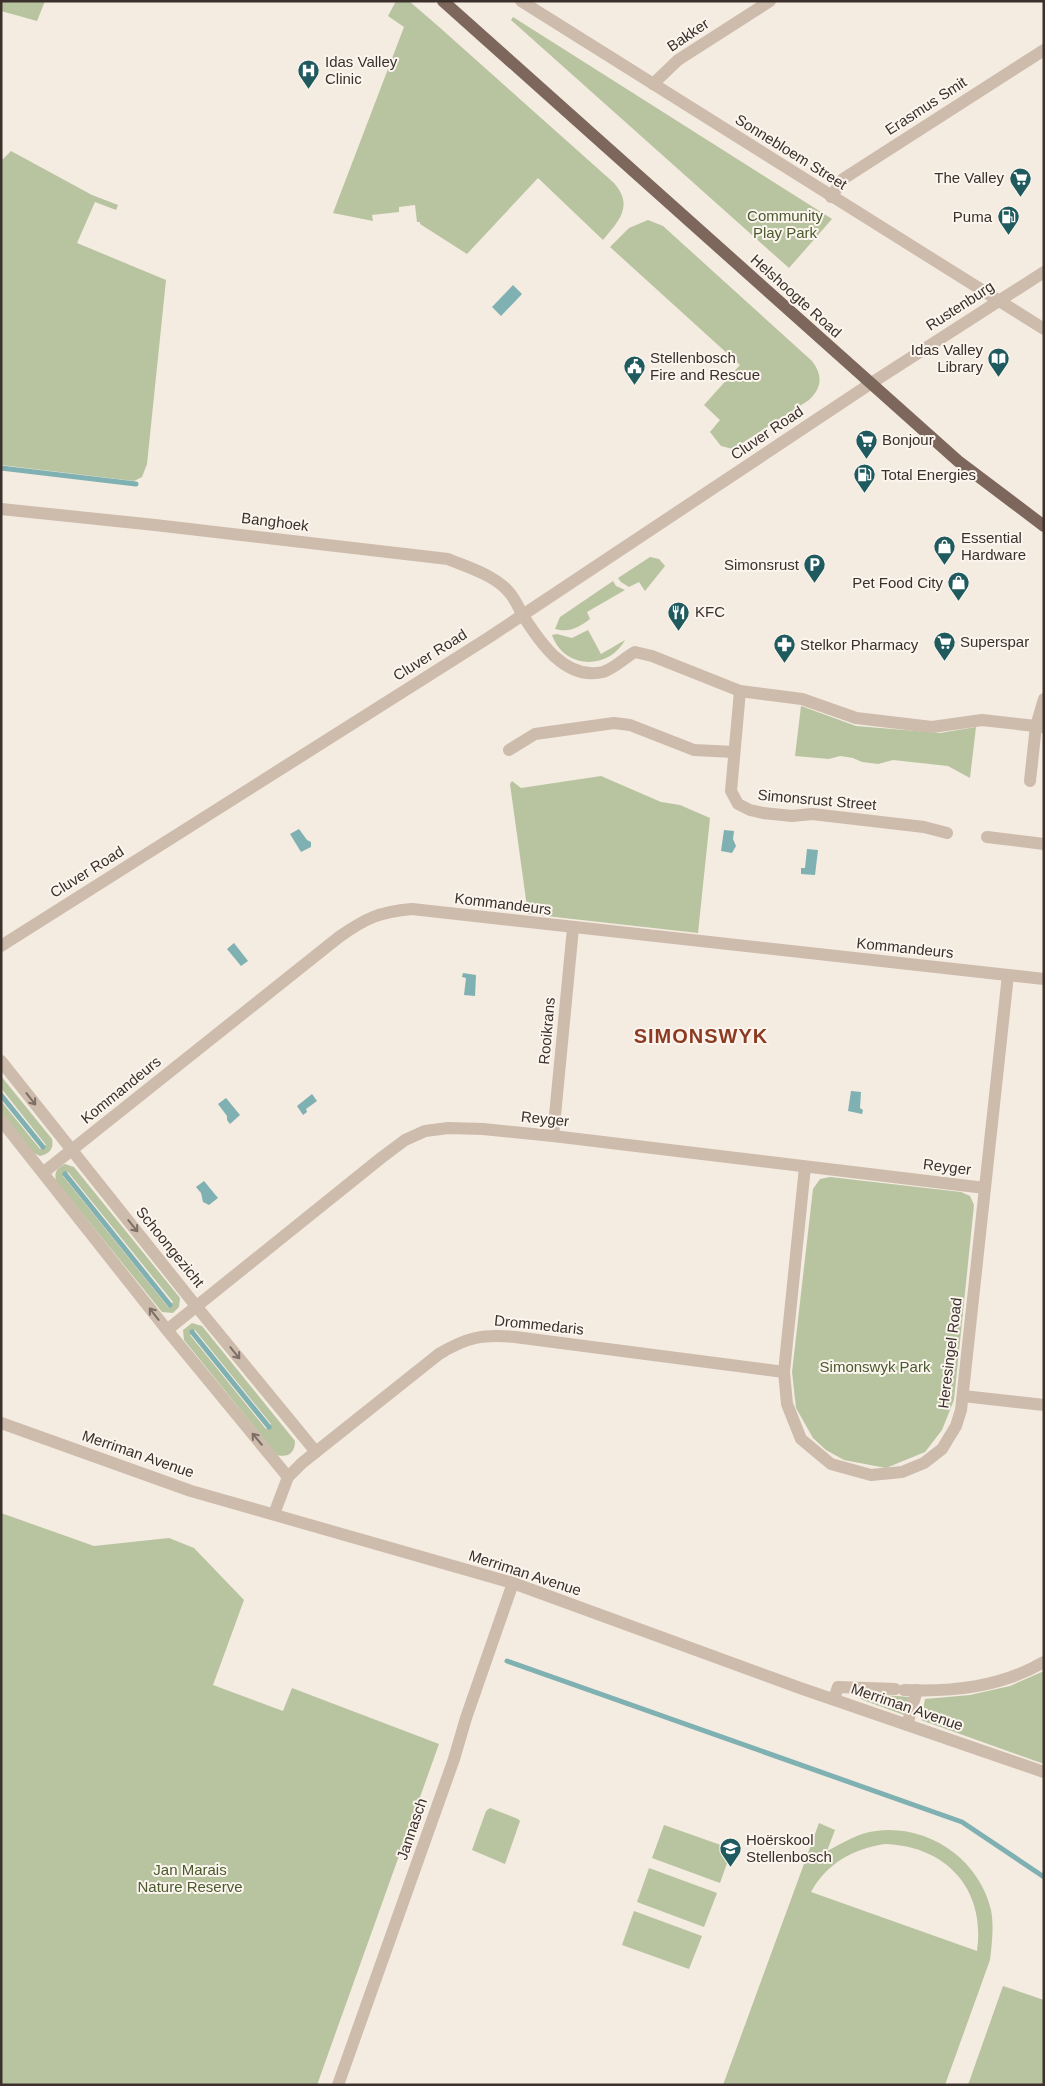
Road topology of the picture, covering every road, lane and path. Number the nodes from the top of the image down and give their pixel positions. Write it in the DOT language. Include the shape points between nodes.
graph roads {
  1 [pos="443,1"];
  2 [pos="521,1"];
  3 [pos="770,1"];
  4 [pos="1044,50"];
  5 [pos="653,84"];
  6 [pos="831,197"];
  7 [pos="1044,272"];
  8 [pos="998,300"];
  9 [pos="1044,329"];
  10 [pos="870,384"];
  11 [pos="1,509"];
  12 [pos="1044,526"];
  13 [pos="523,615"];
  14 [pos="740,691"];
  15 [pos="1044,699"];
  16 [pos="1040,727"];
  17 [pos="509,750"];
  18 [pos="734,752"];
  19 [pos="1030,781"];
  20 [pos="947,833"];
  21 [pos="987,837"];
  22 [pos="1044,844"];
  23 [pos="573,928"];
  24 [pos="1,946"];
  25 [pos="1008,975"];
  26 [pos="1044,979"];
  27 [pos="1,1061"];
  28 [pos="1,1120"];
  29 [pos="553,1136"];
  30 [pos="72,1150"];
  31 [pos="805,1168"];
  32 [pos="44,1172"];
  33 [pos="985,1188"];
  34 [pos="196,1306"];
  35 [pos="167,1330"];
  36 [pos="784,1372"];
  37 [pos="963,1396"];
  38 [pos="1044,1405"];
  39 [pos="1,1423"];
  40 [pos="316,1452"];
  41 [pos="288,1477"];
  42 [pos="274,1514"];
  43 [pos="512,1583"];
  44 [pos="1044,1662"];
  45 [pos="917,1690"];
  46 [pos="834,1699"];
  47 [pos="908,1725"];
  48 [pos="1040,1773"];
  49 [pos="338,2085"];
  1 -- 10 [label="main road, Helshoogte Road"];
  2 -- 5 [label="street, Sonnebloem Street"];
  3 -- 5 [label="street, Bakker" via="678,60"];
  4 -- 6 [label="street, Erasmus Smit" via="850,174"];
  5 -- 6 [label="street, Sonnebloem Street"];
  6 -- 8 [label="street, Sonnebloem Street"];
  7 -- 8 [label="street, Rustenburg"];
  8 -- 9 [label="street, Sonnebloem Street"];
  8 -- 10 [label="street, Rustenburg"];
  10 -- 12 [label="main road, Helshoogte Road" via="958,461"];
  10 -- 13 [label="street, Cluver Road"];
  11 -- 13 [label="street, Banghoek" via="155,524 448,560 496,582 508,591"];
  13 -- 14 [label="street" via="558,660 574,670 602,672 635,652"];
  13 -- 24 [label="street, Cluver Road"];
  14 -- 16 [label="street" via="802,699 856,718 932,727 982,720"];
  14 -- 18 [label="street, Simonsrust Street"];
  15 -- 16 [label="street"];
  16 -- 19 [label="street"];
  17 -- 18 [label="street" via="535,734 614,723 630,725 694,750"];
  18 -- 20 [label="street, Simonsrust Street" via="731,791 738,804 750,810 763,814 812,814 924,826"];
  21 -- 22 [label="street"];
  23 -- 25 [label="street, Kommandeurs"];
  23 -- 29 [label="street, Rooikrans"];
  23 -- 30 [label="street, Kommandeurs" via="412,909 386,912 358,924"];
  25 -- 26 [label="street, Kommandeurs"];
  25 -- 33 [label="street, Heresingel Road"];
  27 -- 30 [label="street, Schoongezicht, one-way"];
  28 -- 32 [label="street"];
  29 -- 31 [label="street, Reyger"];
  29 -- 34 [label="street, Reyger" via="448,1128 424,1131 405,1140"];
  30 -- 32 [label="street, Kommandeurs"];
  30 -- 34 [label="street, Schoongezicht, one-way"];
  31 -- 33 [label="street, Reyger"];
  31 -- 36 [label="street, Heresingel Road"];
  35 -- 32 [label="street, one-way"];
  33 -- 37 [label="street, Heresingel Road"];
  34 -- 35 [label="street, Reyger"];
  34 -- 40 [label="street, Schoongezicht, one-way"];
  41 -- 35 [label="street, one-way"];
  36 -- 37 [label="street, Heresingel Road" via="787,1404 802,1439 831,1464 871,1475 902,1472 924,1463 942,1449 956,1426"];
  36 -- 40 [label="street, Drommedaris" via="557,1342 483,1336 464,1340 440,1354"];
  37 -- 38 [label="street"];
  39 -- 42 [label="street, Merriman Avenue" via="192,1490"];
  40 -- 41 [label="street, Drommedaris"];
  41 -- 42 [label="street, Drommedaris"];
  42 -- 43 [label="street, Merriman Avenue"];
  43 -- 46 [label="street, Merriman Avenue"];
  43 -- 49 [label="street, Jannasch" via="454,1759"];
  44 -- 45 [label="street" via="998,1683 947,1690"];
  45 -- 46 [label="street" via="838,1686"];
  45 -- 47 [label="street"];
  46 -- 47 [label="street, Merriman Avenue"];
  47 -- 48 [label="street, Merriman Avenue"];
}
